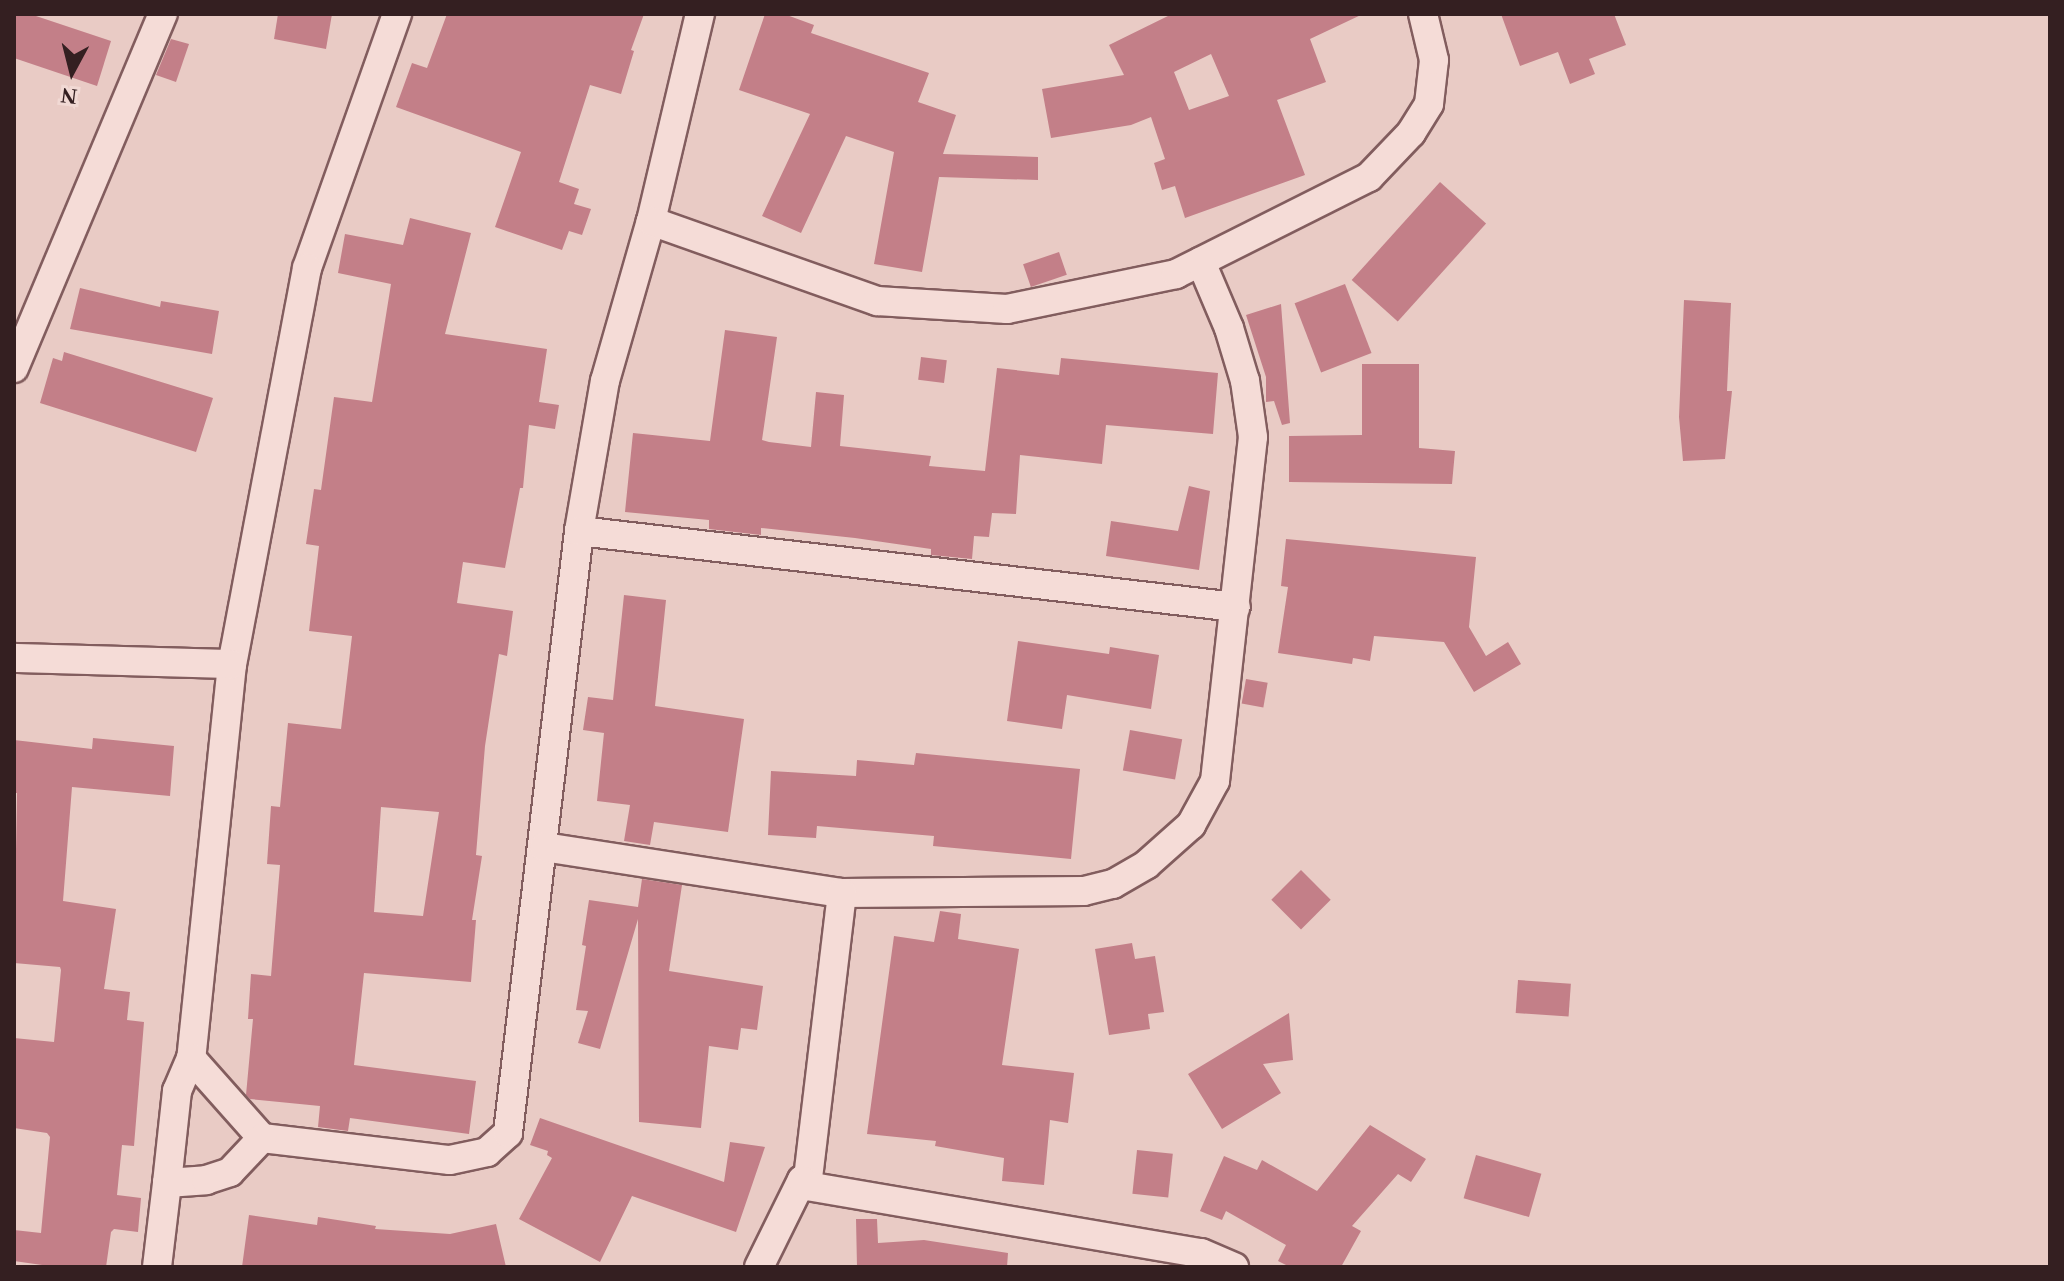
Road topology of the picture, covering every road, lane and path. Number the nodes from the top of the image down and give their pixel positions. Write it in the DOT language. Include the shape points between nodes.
graph roads {
  1 [pos="163,14"];
  2 [pos="397,14"];
  3 [pos="700,14"];
  4 [pos="1423,14"];
  5 [pos="651,221"];
  6 [pos="1201,262"];
  7 [pos="14,368"];
  8 [pos="579,531"];
  9 [pos="1236,607"];
  10 [pos="14,658"];
  11 [pos="232,664"];
  12 [pos="544,847"];
  13 [pos="842,893"];
  14 [pos="191,1058"];
  15 [pos="262,1138"];
  16 [pos="167,1183"];
  17 [pos="807,1186"];
  18 [pos="157,1267"];
  19 [pos="759,1267"];
  20 [pos="1234,1267"];
  1 -- 7 [label="street"];
  2 -- 11 [label="street" via="307,268"];
  3 -- 5 [label="street"];
  4 -- 6 [label="street" via="1434,60 1429,104 1411,133 1369,177"];
  5 -- 6 [label="street" via="877,301 1007,309 1176,274"];
  5 -- 8 [label="street" via="605,381"];
  6 -- 9 [label="street" via="1245,381 1253,437"];
  8 -- 9 [label="street"];
  8 -- 12 [label="street"];
  9 -- 13 [label="street" via="1215,781 1191,825 1147,864 1113,884 1084,891"];
  10 -- 11 [label="street"];
  11 -- 14 [label="street"];
  12 -- 13 [label="street"];
  12 -- 15 [label="street" via="508,1133 487,1152 450,1160"];
  13 -- 17 [label="street"];
  14 -- 15 [label="street"];
  14 -- 16 [label="street" via="177,1091"];
  15 -- 16 [label="street" via="230,1172"];
  16 -- 18 [label="street"];
  17 -- 19 [label="street" via="802,1180"];
  17 -- 20 [label="street" via="1201,1253"];
}
